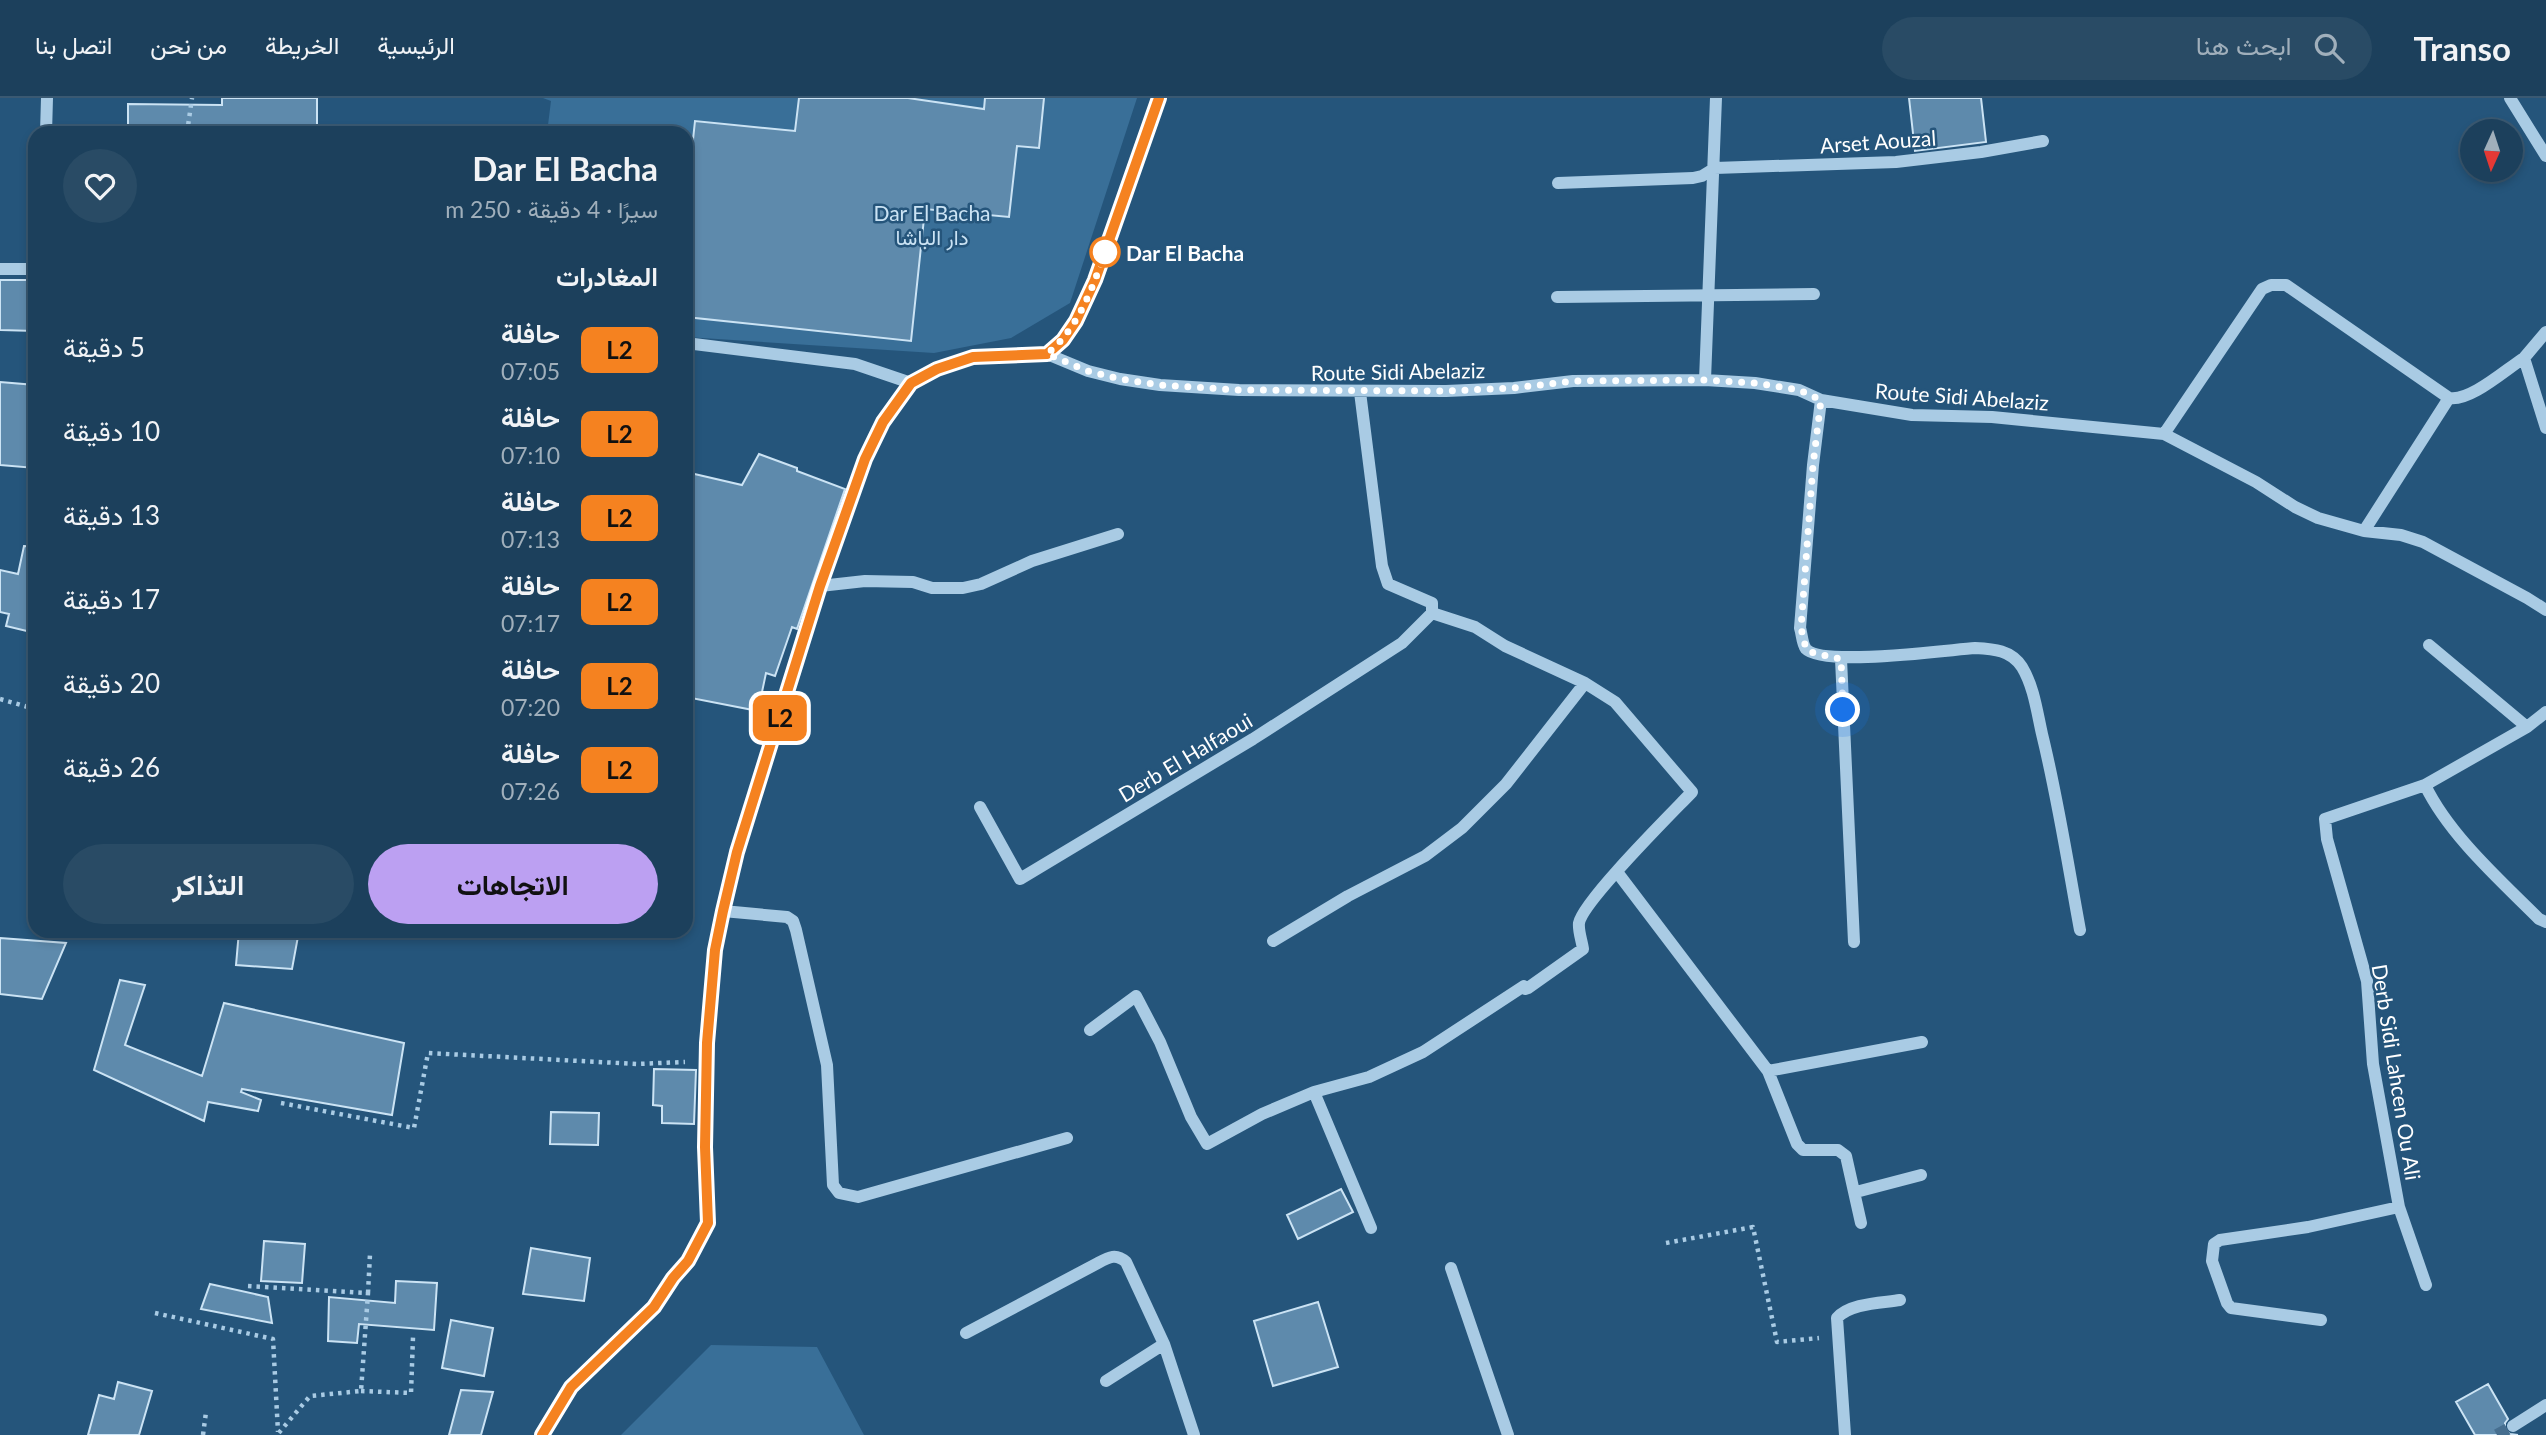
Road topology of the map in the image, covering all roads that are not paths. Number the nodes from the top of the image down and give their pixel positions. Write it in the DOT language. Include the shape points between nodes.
graph roads {
  1 [pos="47,98"];
  2 [pos="1159,98"];
  3 [pos="1716,98"];
  4 [pos="2510,98"];
  5 [pos="46,126"];
  6 [pos="2043,141"];
  7 [pos="2546,156"];
  8 [pos="1715,168"];
  9 [pos="1558,183"];
  10 [pos="0,269"];
  11 [pos="28,269"];
  12 [pos="1708,294"];
  13 [pos="1814,294"];
  14 [pos="1557,297"];
  15 [pos="2546,332"];
  16 [pos="693,344"];
  17 [pos="1047,354"];
  18 [pos="2524,358"];
  19 [pos="1705,380"];
  20 [pos="911,383"];
  21 [pos="1360,392"];
  22 [pos="2449,398"];
  23 [pos="1821,400"];
  24 [pos="2546,428"];
  25 [pos="2164,434"];
  26 [pos="2364,531"];
  27 [pos="1118,534"];
  28 [pos="820,586"];
  29 [pos="2546,610"];
  30 [pos="1432,613"];
  31 [pos="2429,645"];
  32 [pos="1841,659"];
  33 [pos="1585,683"];
  34 [pos="2546,712"];
  35 [pos="2527,727"];
  36 [pos="2425,785"];
  37 [pos="980,807"];
  38 [pos="1617,872"];
  39 [pos="723,911"];
  40 [pos="2546,922"];
  41 [pos="2080,930"];
  42 [pos="1273,941"];
  43 [pos="1854,942"];
  44 [pos="1090,1030"];
  45 [pos="1922,1042"];
  46 [pos="1768,1071"];
  47 [pos="1314,1093"];
  48 [pos="1067,1138"];
  49 [pos="1921,1175"];
  50 [pos="1856,1192"];
  51 [pos="2399,1208"];
  52 [pos="1861,1223"];
  53 [pos="1371,1228"];
  54 [pos="1451,1268"];
  55 [pos="2426,1285"];
  56 [pos="1899,1300"];
  57 [pos="2321,1320"];
  58 [pos="966,1333"];
  59 [pos="1164,1344"];
  60 [pos="1106,1381"];
  61 [pos="2546,1405"];
  62 [pos="2513,1426"];
  63 [pos="542,1435"];
  64 [pos="1194,1435"];
  65 [pos="1508,1435"];
  66 [pos="1845,1435"];
  1 -- 5 [label="street"];
  2 -- 17 [label="street" via="1095,280 1076,321"];
  3 -- 8 [label="street"];
  4 -- 7 [label="street"];
  6 -- 8 [label="street, Arset Aouzal" via="1896,162"];
  8 -- 9 [label="street, Arset Aouzal" via="1693,178"];
  8 -- 12 [label="street"];
  10 -- 11 [label="street"];
  12 -- 13 [label="street"];
  12 -- 14 [label="street"];
  12 -- 19 [label="street"];
  15 -- 18 [label="street"];
  16 -- 20 [label="street" via="855,364"];
  17 -- 20 [label="street" via="973,357"];
  17 -- 21 [label="street, Route Sidi Abelaziz" via="1088,371 1160,385"];
  18 -- 22 [label="street" via="2471,394"];
  18 -- 24 [label="street"];
  19 -- 21 [label="street, Route Sidi Abelaziz" via="1573,381 1514,388"];
  19 -- 23 [label="street, Route Sidi Abelaziz" via="1799,390"];
  20 -- 28 [label="street" via="883,422 865,459"];
  21 -- 30 [label="street" via="1382,566 1388,584 1432,603"];
  22 -- 25 [label="street" via="2286,285 2278,284 2262,289"];
  22 -- 26 [label="street"];
  23 -- 25 [label="street, Route Sidi Abelaziz" via="1912,415 1992,417"];
  23 -- 32 [label="street" via="1801,628 1806,649"];
  25 -- 26 [label="street, Route Sidi Abelaziz" via="2318,519"];
  26 -- 29 [label="street, Route Sidi Abelaziz" via="2423,542"];
  27 -- 28 [label="street" via="964,588 865,581"];
  28 -- 39 [label="street"];
  30 -- 33 [label="street" via="1475,627"];
  30 -- 37 [label="street, Derb El Halfaoui" via="1402,643 1020,879"];
  31 -- 35 [label="street"];
  32 -- 41 [label="street" via="1975,648 1996,649 2022,667 2032,688 2047,754"];
  32 -- 43 [label="street"];
  33 -- 38 [label="street" via="1615,702 1692,792"];
  33 -- 42 [label="street" via="1506,784 1462,828 1425,856"];
  34 -- 35 [label="street, Derb Sidi Lahcen Ou Ali"];
  35 -- 36 [label="street, Derb Sidi Lahcen Ou Ali"];
  36 -- 40 [label="street" via="2467,844"];
  36 -- 51 [label="street, Derb Sidi Lahcen Ou Ali" via="2329,816 2324,826 2367,981 2373,1064"];
  38 -- 46 [label="street"];
  38 -- 47 [label="street" via="1579,921 1583,949 1423,1052 1369,1077"];
  39 -- 48 [label="street" via="793,921 827,1065 833,1185 839,1192 858,1197"];
  39 -- 63 [label="street" via="715,950 706,1061 708,1223 688,1261 654,1307 571,1387"];
  44 -- 47 [label="street" via="1136,996 1207,1144"];
  45 -- 46 [label="street"];
  46 -- 50 [label="street" via="1797,1144 1809,1152 1844,1152"];
  47 -- 53 [label="street"];
  49 -- 50 [label="street"];
  50 -- 52 [label="street"];
  51 -- 55 [label="street, Derb Sidi Lahcen Ou Ali"];
  51 -- 57 [label="street" via="2214,1244 2212,1261 2231,1308"];
  54 -- 65 [label="street"];
  56 -- 66 [label="street" via="1842,1312 1837,1318"];
  58 -- 59 [label="street" via="1114,1256 1126,1262"];
  59 -- 60 [label="street"];
  59 -- 64 [label="street"];
  61 -- 62 [label="street"];
}
